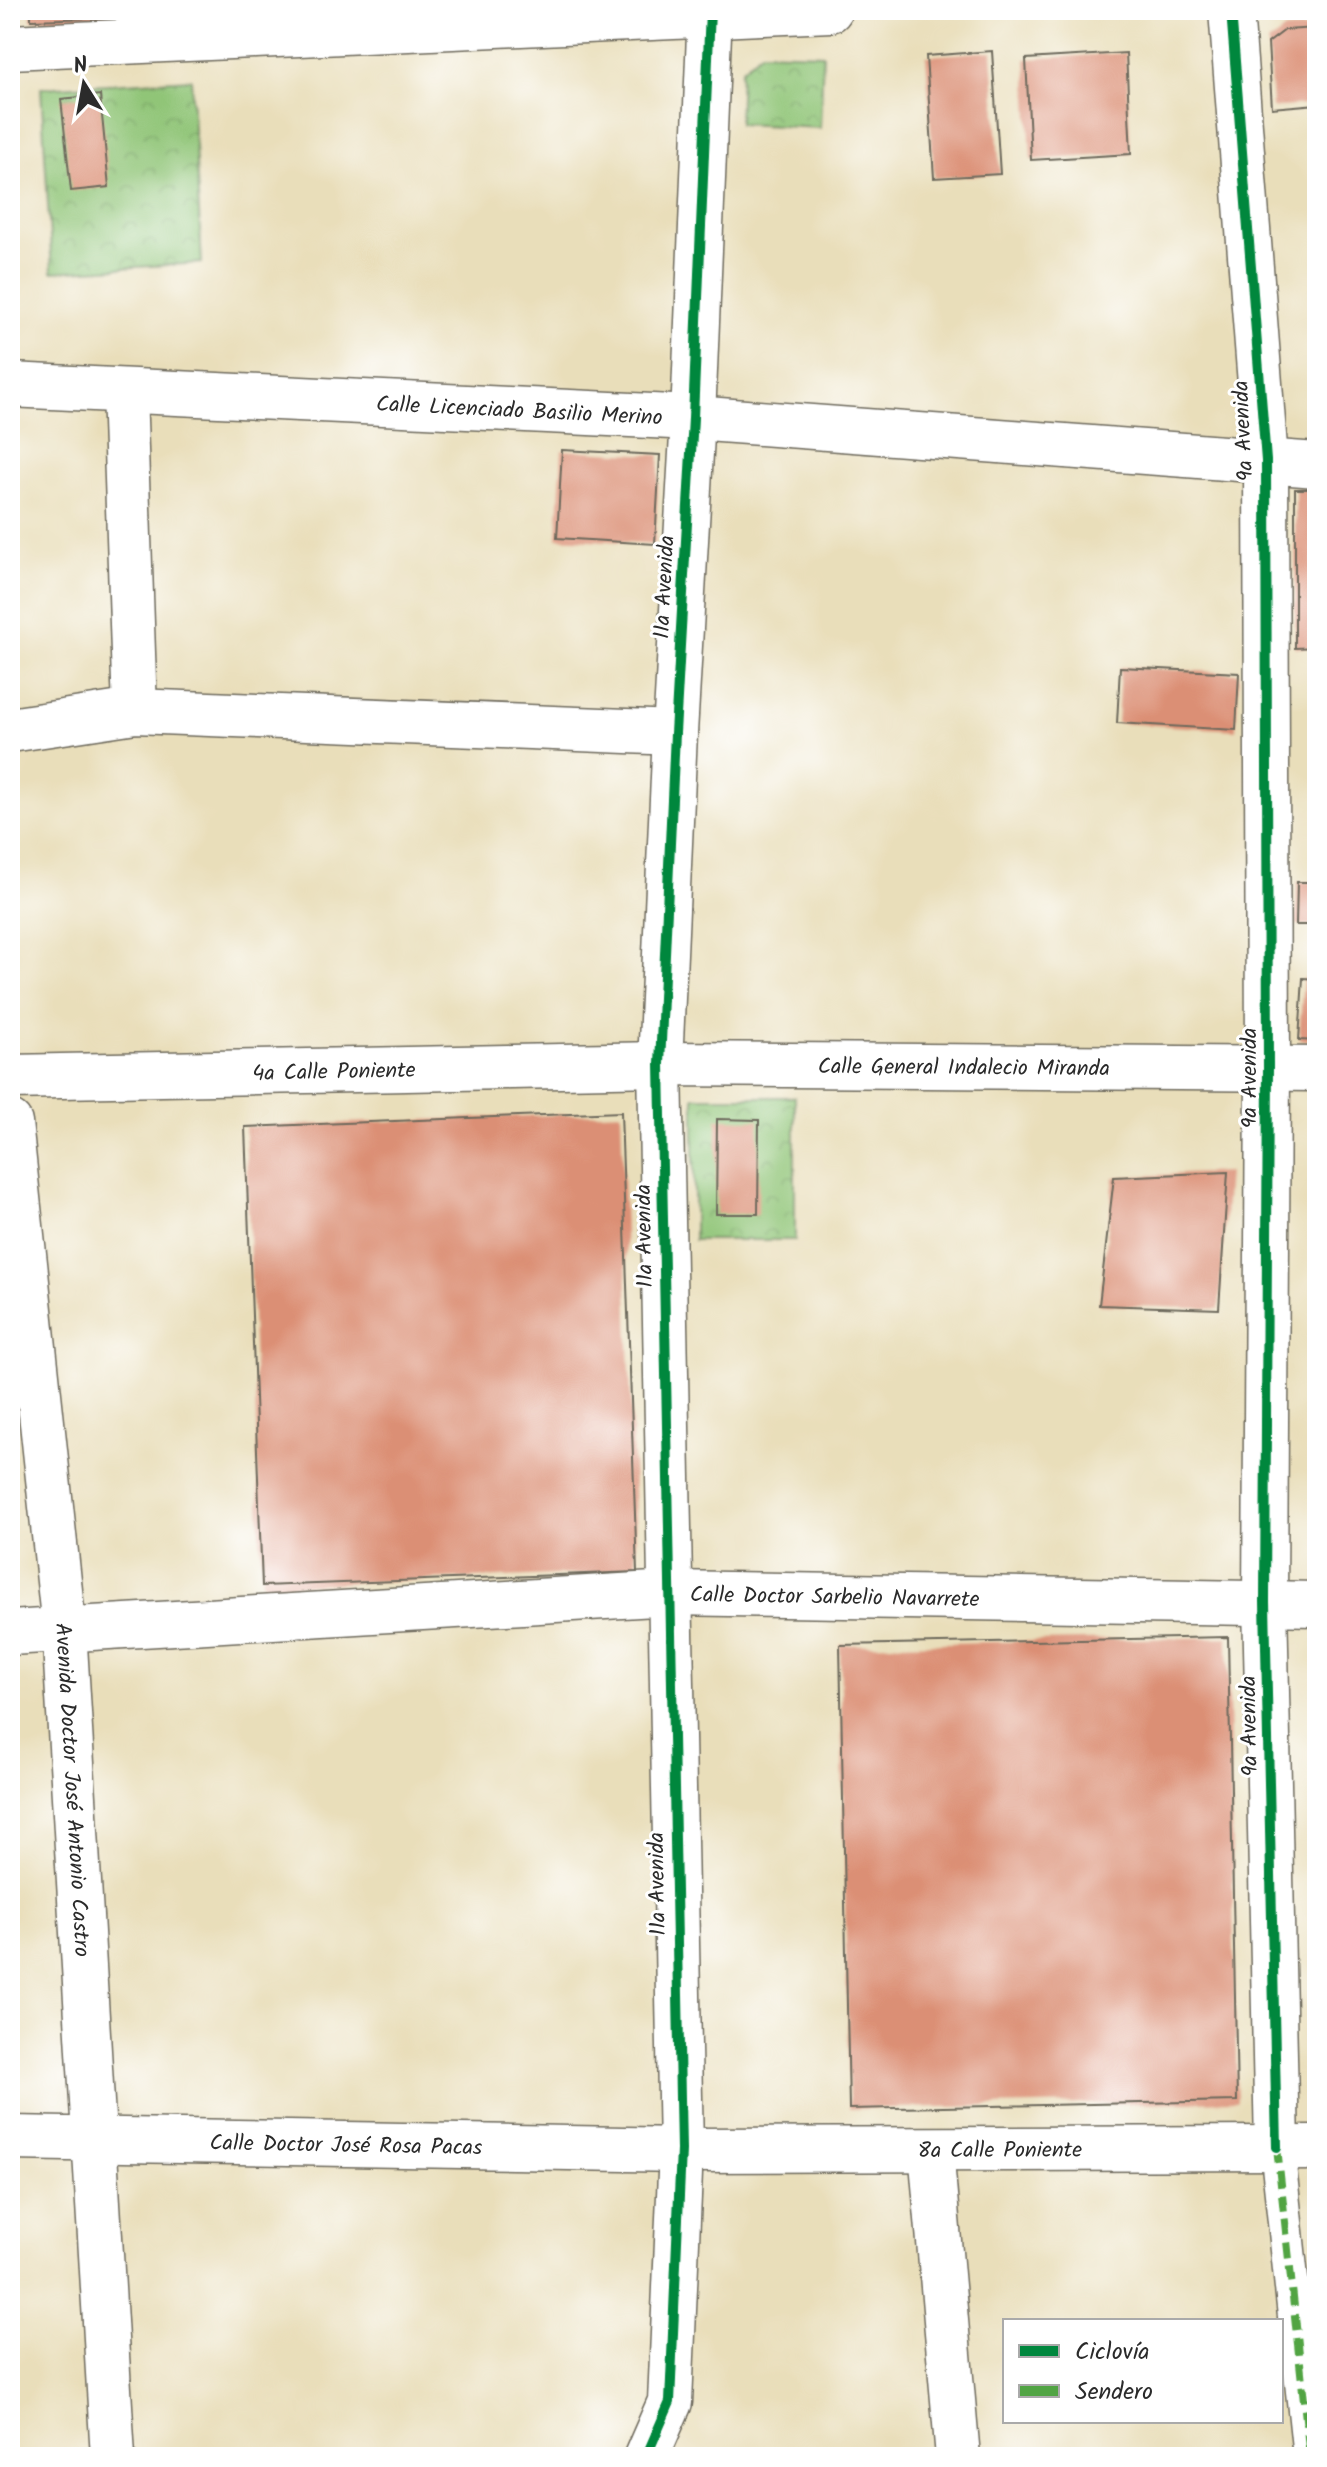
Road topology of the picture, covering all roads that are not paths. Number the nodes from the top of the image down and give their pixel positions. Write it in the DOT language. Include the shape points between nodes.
graph roads {
  1 [pos="830,10"];
  2 [pos="1231,10"];
  3 [pos="710,13"];
  4 [pos="10,47"];
  5 [pos="10,385"];
  6 [pos="124,391"];
  7 [pos="693,418"];
  8 [pos="1266,461"];
  9 [pos="1317,465"];
  10 [pos="135,711"];
  11 [pos="10,730"];
  12 [pos="675,733"];
  13 [pos="660,1064"];
  14 [pos="1268,1067"];
  15 [pos="1317,1069"];
  16 [pos="10,1077"];
  17 [pos="10,1123"];
  18 [pos="671,1593"];
  19 [pos="1265,1602"];
  20 [pos="1317,1604"];
  21 [pos="64,1628"];
  22 [pos="10,1633"];
  23 [pos="10,2138"];
  24 [pos="93,2139"];
  25 [pos="1297,2147"];
  26 [pos="681,2150"];
  27 [pos="931,2150"];
  28 [pos="113,2457"];
  29 [pos="646,2457"];
  30 [pos="958,2457"];
  31 [pos="1310,2457"];
  1 -- 3 [label="street"];
  2 -- 8 [label="street, 9a Avenida"];
  3 -- 4 [label="street"];
  3 -- 7 [label="street, 11a Avenida"];
  5 -- 6 [label="street, Calle Licenciado Basilio Merino"];
  6 -- 7 [label="street, Calle Licenciado Basilio Merino"];
  6 -- 10 [label="street"];
  7 -- 8 [label="street, Calle Licenciado Basilio Merino"];
  7 -- 12 [label="street, 11a Avenida"];
  8 -- 9 [label="street, Calle Licenciado Basilio Merino"];
  8 -- 14 [label="street, 9a Avenida"];
  10 -- 11 [label="street"];
  10 -- 12 [label="street"];
  12 -- 13 [label="street, 11a Avenida"];
  13 -- 14 [label="street, Calle General Indalecio Miranda"];
  13 -- 16 [label="street, 4a Calle Poniente"];
  13 -- 18 [label="street, 11a Avenida"];
  14 -- 15 [label="street"];
  14 -- 19 [label="street, 9a Avenida"];
  17 -- 21 [label="street, Avenida Doctor José Antonio Castro"];
  18 -- 19 [label="street, Calle Doctor Sarbelio Navarrete"];
  18 -- 21 [label="street, Calle Doctor Sarbelio Navarrete"];
  18 -- 26 [label="street, 11a Avenida"];
  19 -- 20 [label="street, Calle Doctor Sarbelio Navarrete"];
  19 -- 25 [label="street, 9a Avenida"];
  21 -- 22 [label="street, Calle Doctor Sarbelio Navarrete"];
  21 -- 24 [label="street, Avenida Doctor José Antonio Castro"];
  23 -- 24 [label="street, Calle Doctor José Rosa Pacas"];
  24 -- 26 [label="street, Calle Doctor José Rosa Pacas"];
  24 -- 28 [label="street, Avenida Doctor José Antonio Castro"];
  25 -- 27 [label="street, 8a Calle Poniente"];
  25 -- 31 [label="street, 9a Avenida"];
  26 -- 27 [label="street, 8a Calle Poniente"];
  26 -- 29 [label="street, 11a Avenida" via="670,2402"];
  27 -- 30 [label="street"];
}
